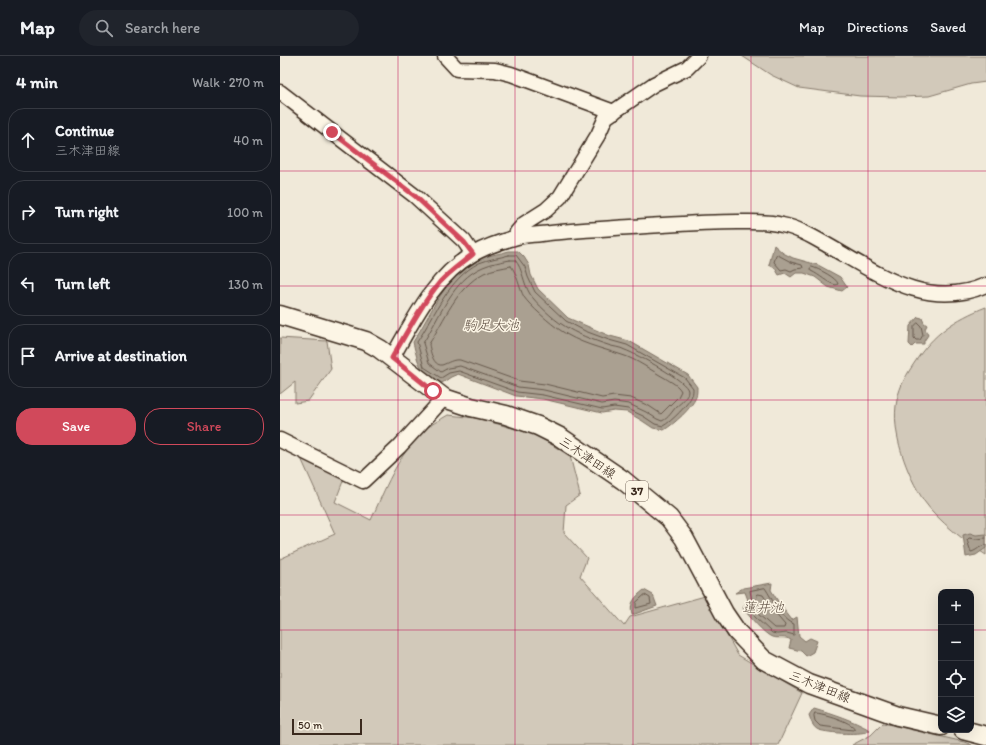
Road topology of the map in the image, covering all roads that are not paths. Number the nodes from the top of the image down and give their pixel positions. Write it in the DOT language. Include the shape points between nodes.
graph roads {
  1 [pos="445,56"];
  2 [pos="699,56"];
  3 [pos="280,92"];
  4 [pos="614,112"];
  5 [pos="518,237"];
  6 [pos="473,254"];
  7 [pos="986,285"];
  8 [pos="280,315"];
  9 [pos="392,358"];
  10 [pos="444,398"];
  11 [pos="280,440"];
  12 [pos="938,725"];
  13 [pos="974,733"];
  14 [pos="986,736"];
  1 -- 4 [label="street" via="457,69 495,70 511,74"];
  2 -- 4 [label="street" via="687,68 654,84"];
  3 -- 6 [label="street" via="415,196 464,242"];
  4 -- 5 [label="street" via="606,117 598,135 560,197 524,224 517,232"];
  5 -- 6 [label="street"];
  5 -- 7 [label="street" via="716,222 762,222 782,225 808,234 876,274 904,287 931,293 956,294"];
  6 -- 9 [label="street" via="455,267 421,307"];
  8 -- 9 [label="main road, 三木津田線 / 37" via="366,341"];
  9 -- 10 [label="main road, 三木津田線 / 37"];
  10 -- 11 [label="street" via="399,447 363,481"];
  10 -- 12 [label="main road, 三木津田線 / 37" via="538,426 589,456 643,496 668,518 684,538 736,632 764,660 809,684 898,716"];
  13 -- 14 [label="main road"];
}
